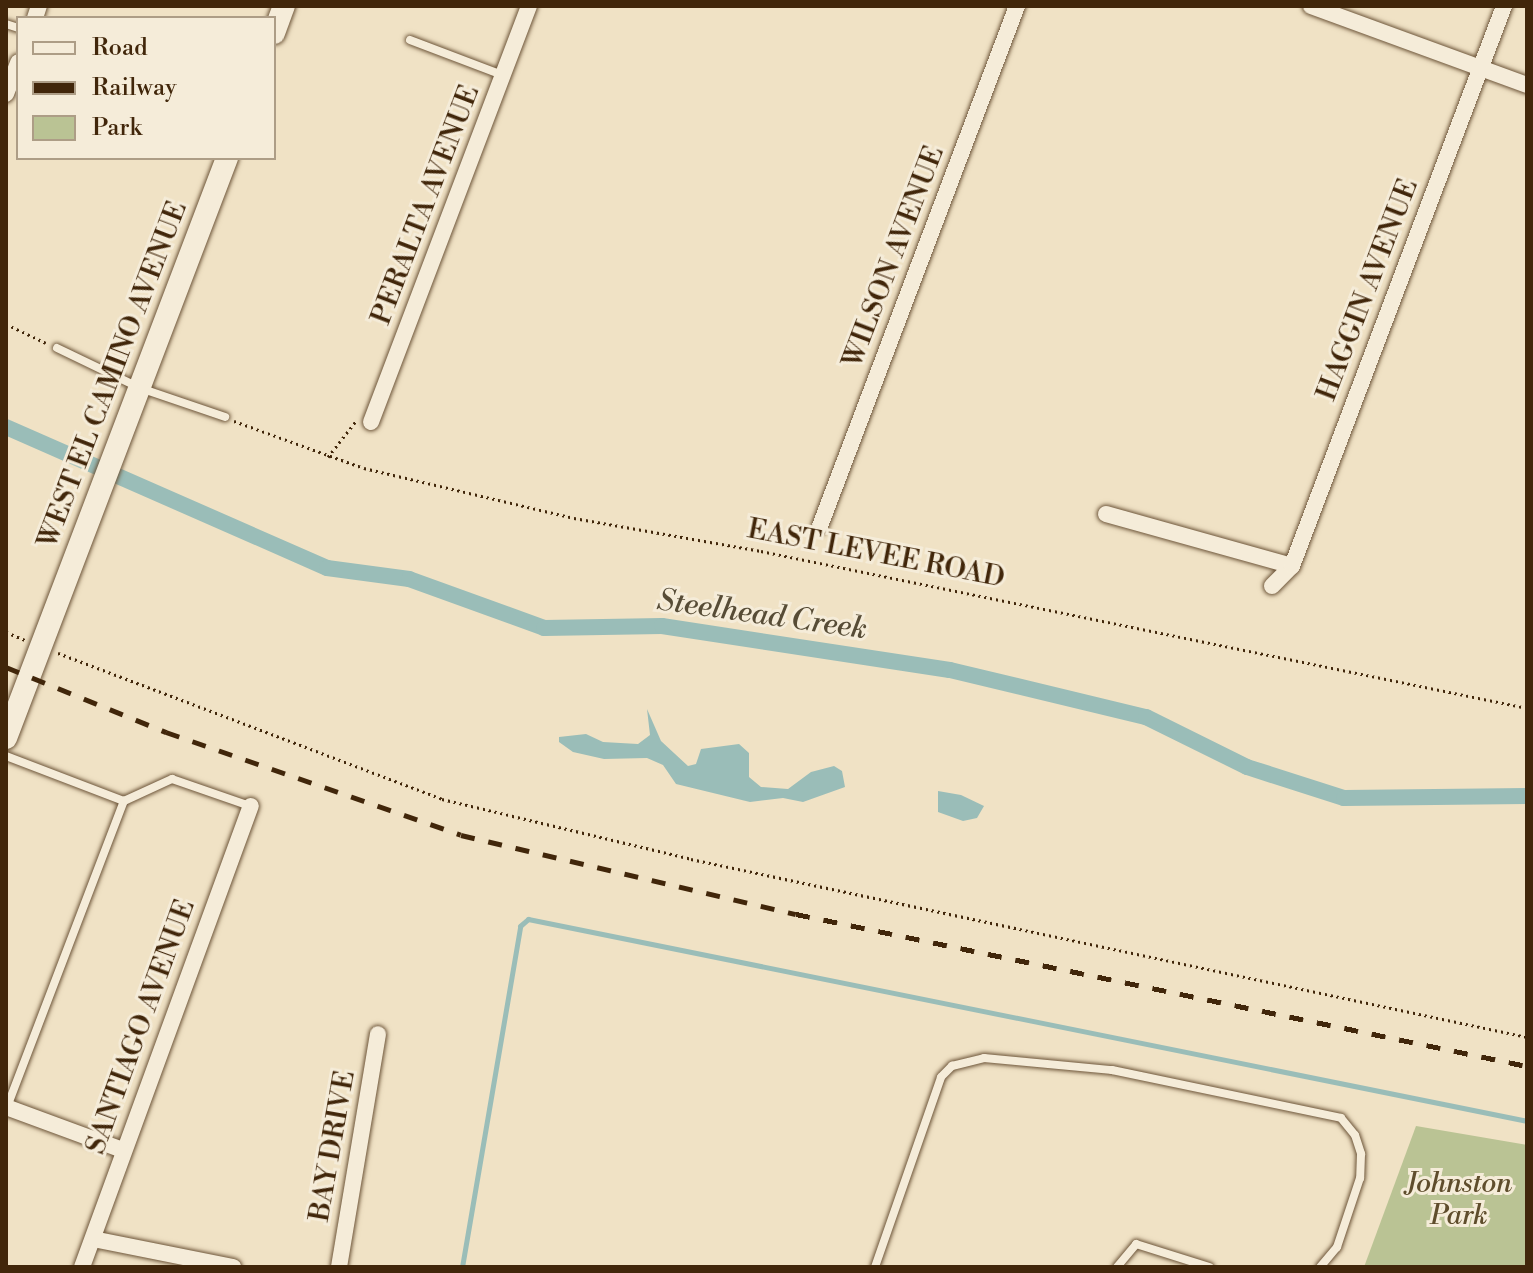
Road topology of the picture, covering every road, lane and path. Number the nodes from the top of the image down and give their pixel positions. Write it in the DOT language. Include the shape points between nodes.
graph roads {
  1 [pos="284,6"];
  2 [pos="529,6"];
  3 [pos="1017,6"];
  4 [pos="1311,6"];
  5 [pos="1504,6"];
  6 [pos="276,28"];
  7 [pos="410,40"];
  8 [pos="16,67"];
  9 [pos="1480,68"];
  10 [pos="503,75"];
  11 [pos="1527,85"];
  12 [pos="6,94"];
  13 [pos="226,160"];
  14 [pos="6,324"];
  15 [pos="57,348"];
  16 [pos="140,388"];
  17 [pos="225,417"];
  18 [pos="371,422"];
  19 [pos="328,457"];
  20 [pos="1106,514"];
  21 [pos="820,526"];
  22 [pos="1292,566"];
  23 [pos="1272,586"];
  24 [pos="6,632"];
  25 [pos="42,647"];
  26 [pos="1527,708"];
  27 [pos="6,738"];
  28 [pos="6,756"];
  29 [pos="124,801"];
  30 [pos="251,806"];
  31 [pos="378,1034"];
  32 [pos="1527,1037"];
  33 [pos="6,1108"];
  34 [pos="123,1150"];
  35 [pos="93,1239"];
  36 [pos="82,1267"];
  37 [pos="233,1267"];
  38 [pos="339,1267"];
  39 [pos="875,1267"];
  40 [pos="1117,1267"];
  41 [pos="1209,1267"];
  42 [pos="1320,1267"];
  1 -- 6 [label="main road"];
  2 -- 10 [label="street, PERALTA AVENUE"];
  3 -- 21 [label="street, WILSON AVENUE"];
  4 -- 9 [label="street"];
  5 -- 9 [label="street, HAGGIN AVENUE"];
  7 -- 10 [label="lane"];
  8 -- 12 [label="street"];
  9 -- 11 [label="street"];
  9 -- 22 [label="street, HAGGIN AVENUE"];
  10 -- 18 [label="street, PERALTA AVENUE"];
  13 -- 16 [label="main road, WEST EL CAMINO AVENUE"];
  14 -- 15 [label="path"];
  15 -- 16 [label="lane"];
  16 -- 17 [label="lane"];
  16 -- 25 [label="main road, WEST EL CAMINO AVENUE"];
  17 -- 19 [label="path, EAST LEVEE ROAD"];
  18 -- 19 [label="path" via="352,420"];
  19 -- 26 [label="path, EAST LEVEE ROAD" via="574,518 761,551"];
  20 -- 22 [label="street"];
  22 -- 23 [label="street, HAGGIN AVENUE"];
  24 -- 25 [label="path"];
  25 -- 27 [label="main road, WEST EL CAMINO AVENUE"];
  25 -- 32 [label="path" via="442,799 691,859"];
  28 -- 29 [label="lane"];
  29 -- 30 [label="lane" via="172,779"];
  29 -- 33 [label="lane"];
  30 -- 34 [label="street, SANTIAGO AVENUE"];
  31 -- 38 [label="street, BAY DRIVE"];
  33 -- 34 [label="street"];
  34 -- 35 [label="street, SANTIAGO AVENUE"];
  35 -- 36 [label="street, SANTIAGO AVENUE"];
  35 -- 37 [label="street"];
  39 -- 42 [label="lane" via="941,1077 952,1066 984,1058 1112,1070 1341,1118 1355,1135 1360,1178 1337,1247"];
  40 -- 41 [label="lane" via="1136,1244"];
}
